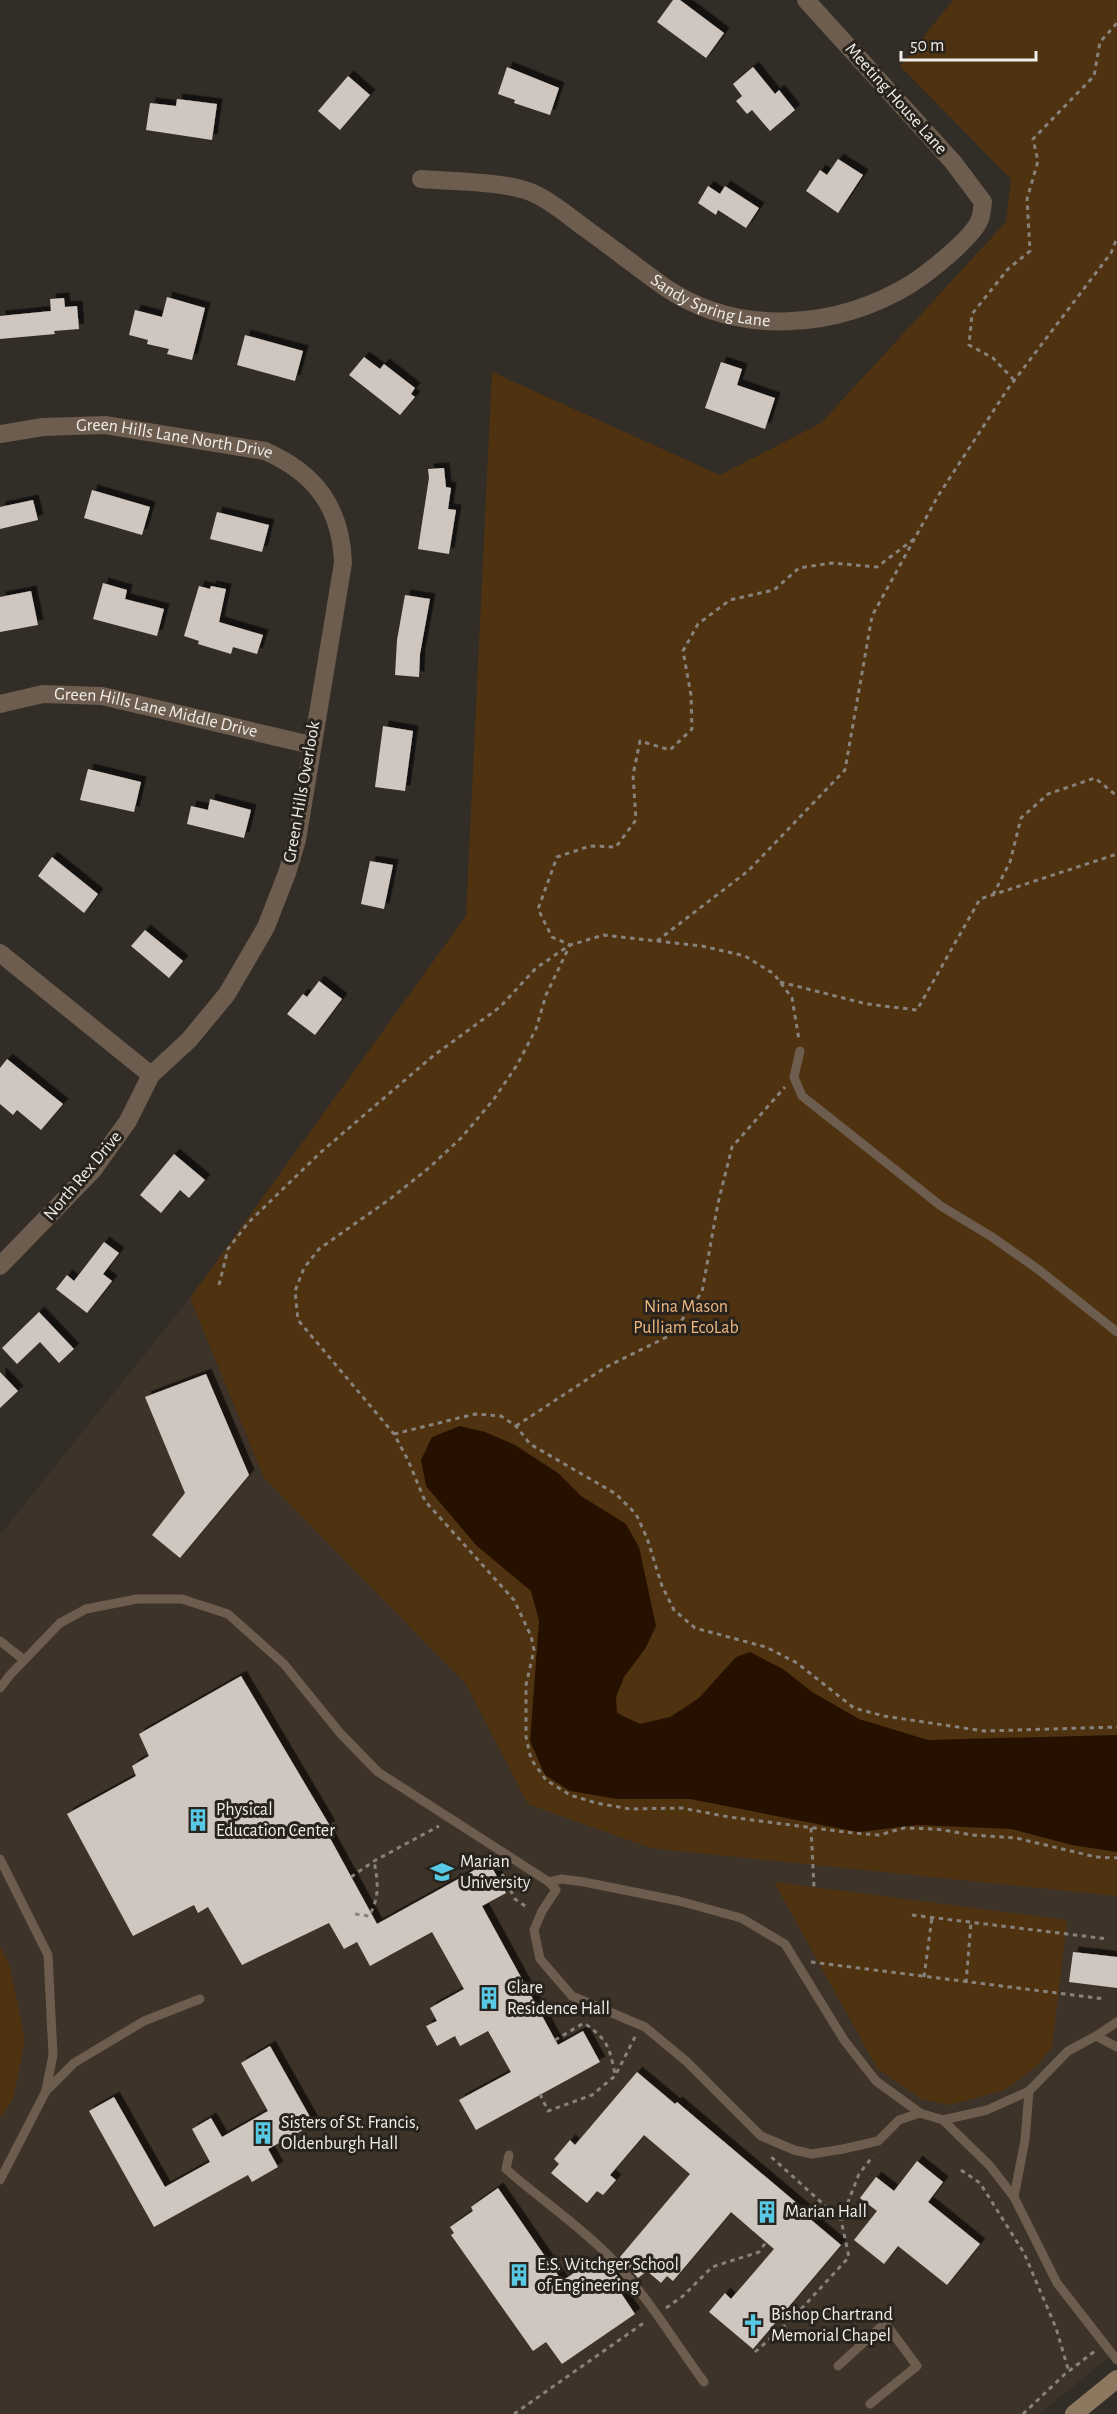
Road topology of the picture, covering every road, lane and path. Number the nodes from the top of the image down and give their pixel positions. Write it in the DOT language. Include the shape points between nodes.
graph roads {
  1 [pos="806,0"];
  2 [pos="1117,23"];
  3 [pos="421,179"];
  4 [pos="983,202"];
  5 [pos="1117,238"];
  6 [pos="1014,380"];
  7 [pos="0,434"];
  8 [pos="328,503"];
  9 [pos="914,539"];
  10 [pos="0,704"];
  11 [pos="312,745"];
  12 [pos="1117,796"];
  13 [pos="1117,854"];
  14 [pos="993,895"];
  15 [pos="657,941"];
  16 [pos="570,945"];
  17 [pos="0,953"];
  18 [pos="780,982"];
  19 [pos="800,1051"];
  20 [pos="151,1075"];
  21 [pos="794,1077"];
  22 [pos="0,1266"];
  23 [pos="219,1285"];
  24 [pos="1117,1332"];
  25 [pos="516,1426"];
  26 [pos="394,1434"];
  27 [pos="0,1641"];
  28 [pos="24,1660"];
  29 [pos="0,1688"];
  30 [pos="1117,1727"];
  31 [pos="811,1828"];
  32 [pos="445,1829"];
  33 [pos="0,1858"];
  34 [pos="1117,1858"];
  35 [pos="374,1861"];
  36 [pos="496,1862"];
  37 [pos="351,1877"];
  38 [pos="549,1882"];
  39 [pos="814,1887"];
  40 [pos="530,1910"];
  41 [pos="355,1914"];
  42 [pos="912,1915"];
  43 [pos="932,1917"];
  44 [pos="971,1922"];
  45 [pos="1108,1939"];
  46 [pos="795,1960"];
  47 [pos="924,1977"];
  48 [pos="966,1983"];
  49 [pos="200,1999"];
  50 [pos="1105,1999"];
  51 [pos="1117,2022"];
  52 [pos="1096,2036"];
  53 [pos="555,2040"];
  54 [pos="645,2041"];
  55 [pos="1117,2047"];
  56 [pos="615,2076"];
  57 [pos="46,2091"];
  58 [pos="1029,2091"];
  59 [pos="540,2094"];
  60 [pos="920,2113"];
  61 [pos="943,2120"];
  62 [pos="766,2152"];
  63 [pos="875,2154"];
  64 [pos="509,2155"];
  65 [pos="961,2170"];
  66 [pos="0,2180"];
  67 [pos="1014,2197"];
  68 [pos="841,2220"];
  69 [pos="766,2242"];
  70 [pos="665,2309"];
  71 [pos="649,2319"];
  72 [pos="1104,2343"];
  73 [pos="755,2352"];
  74 [pos="1117,2360"];
  75 [pos="838,2366"];
  76 [pos="1069,2372"];
  77 [pos="1117,2379"];
  78 [pos="704,2382"];
  79 [pos="870,2404"];
  80 [pos="514,2414"];
  81 [pos="1023,2414"];
  82 [pos="1074,2414"];
  1 -- 4 [label="street, Meeting House Lane" via="924,129"];
  2 -- 6 [label="path" via="1100,42 1094,75 1033,139 1038,161 1028,199 1030,251 1008,269 972,314 969,345 993,358"];
  3 -- 4 [label="street, Sandy Spring Lane" via="512,187 532,193 687,300 726,314 776,322 843,314 897,292 933,268 963,241 980,221"];
  5 -- 6 [label="path" via="1111,253"];
  6 -- 9 [label="path"];
  7 -- 8 [label="street, Green Hills Lane North Drive" via="43,427 105,425 258,449 300,470"];
  8 -- 11 [label="street, Green Hills Overlook" via="341,539 343,563"];
  9 -- 15 [label="path" via="872,616 845,770 748,872"];
  9 -- 16 [label="path" via="877,567 832,563 799,568 774,590 730,600 698,624 683,651 692,729 670,750 640,741 633,775 636,820 616,847 590,846 557,857 538,909 552,937"];
  10 -- 11 [label="street, Green Hills Lane Middle Drive" via="43,694 102,696"];
  11 -- 20 [label="street, Green Hills Overlook" via="293,856 266,927 218,1007"];
  12 -- 14 [label="path" via="1095,778 1048,794 1021,818 1010,862"];
  13 -- 14 [label="path"];
  14 -- 18 [label="path" via="980,900 917,1010 867,1004"];
  15 -- 16 [label="path" via="604,935"];
  15 -- 18 [label="path" via="745,956"];
  16 -- 23 [label="path" via="536,968 500,1006 433,1056 321,1152 248,1223 228,1249"];
  16 -- 26 [label="path" via="546,995 536,1029 494,1100 430,1167 319,1249 304,1268 295,1291 298,1320"];
  17 -- 20 [label="street"];
  18 -- 19 [label="path" via="792,998"];
  19 -- 21 [label="lane"];
  20 -- 22 [label="street, North Rex Drive" via="128,1121 104,1156"];
  21 -- 24 [label="lane" via="802,1096 941,1206 1039,1270"];
  21 -- 25 [label="path" via="732,1146 702,1292 671,1335 606,1367"];
  25 -- 26 [label="path" via="501,1416 475,1414"];
  25 -- 30 [label="path" via="530,1444 616,1494 636,1514 674,1610 695,1628 766,1647 797,1663 854,1708 984,1731"];
  26 -- 31 [label="path" via="425,1501 514,1600 531,1636 534,1650 526,1685 526,1737 531,1759 546,1780 570,1795 618,1807 682,1808"];
  27 -- 28 [label="lane"];
  28 -- 29 [label="lane"];
  28 -- 38 [label="lane" via="60,1623 86,1609 137,1599 182,1599 228,1614 284,1664 340,1733 378,1772"];
  31 -- 34 [label="path" via="879,1835 904,1828 936,1829 1016,1838 1096,1857"];
  31 -- 39 [label="path"];
  32 -- 35 [label="path" via="439,1826"];
  33 -- 57 [label="lane" via="48,1955 53,2055"];
  35 -- 37 [label="path"];
  35 -- 41 [label="path" via="379,1888 374,1906 369,1916"];
  36 -- 40 [label="path" via="515,1899"];
  38 -- 46 [label="lane" via="584,1882 741,1918 785,1944"];
  38 -- 60 [label="lane" via="556,1890 534,1930 540,1959 572,1995 645,2027 686,2061 761,2136 812,2154 843,2150 878,2141 899,2120"];
  42 -- 43 [label="path"];
  43 -- 44 [label="path"];
  43 -- 47 [label="path"];
  44 -- 45 [label="path"];
  44 -- 48 [label="path"];
  46 -- 47 [label="path"];
  46 -- 60 [label="lane" via="844,2040 876,2081"];
  47 -- 48 [label="path"];
  48 -- 50 [label="path"];
  49 -- 57 [label="lane" via="144,2021 74,2063"];
  51 -- 52 [label="lane"];
  52 -- 55 [label="lane"];
  52 -- 58 [label="lane" via="1068,2051"];
  53 -- 56 [label="path" via="584,2024 602,2036"];
  54 -- 56 [label="path" via="637,2034"];
  56 -- 59 [label="path" via="592,2095 548,2110"];
  57 -- 66 [label="lane"];
  58 -- 61 [label="lane" via="987,2110"];
  58 -- 67 [label="lane" via="1026,2140"];
  60 -- 61 [label="lane"];
  61 -- 67 [label="lane" via="990,2166"];
  62 -- 68 [label="path"];
  63 -- 68 [label="path" via="859,2174"];
  64 -- 78 [label="lane" via="506,2169 611,2258"];
  65 -- 76 [label="path" via="980,2183 1024,2253 1056,2328"];
  67 -- 72 [label="lane" via="1057,2283"];
  68 -- 73 [label="path" via="849,2257 791,2320"];
  69 -- 70 [label="path" via="759,2252 712,2267"];
  71 -- 80 [label="path"];
  72 -- 74 [label="lane"];
  72 -- 76 [label="path"];
  75 -- 79 [label="lane" via="885,2323 917,2366"];
  76 -- 81 [label="path"];
  77 -- 82 [label="street"];
}
